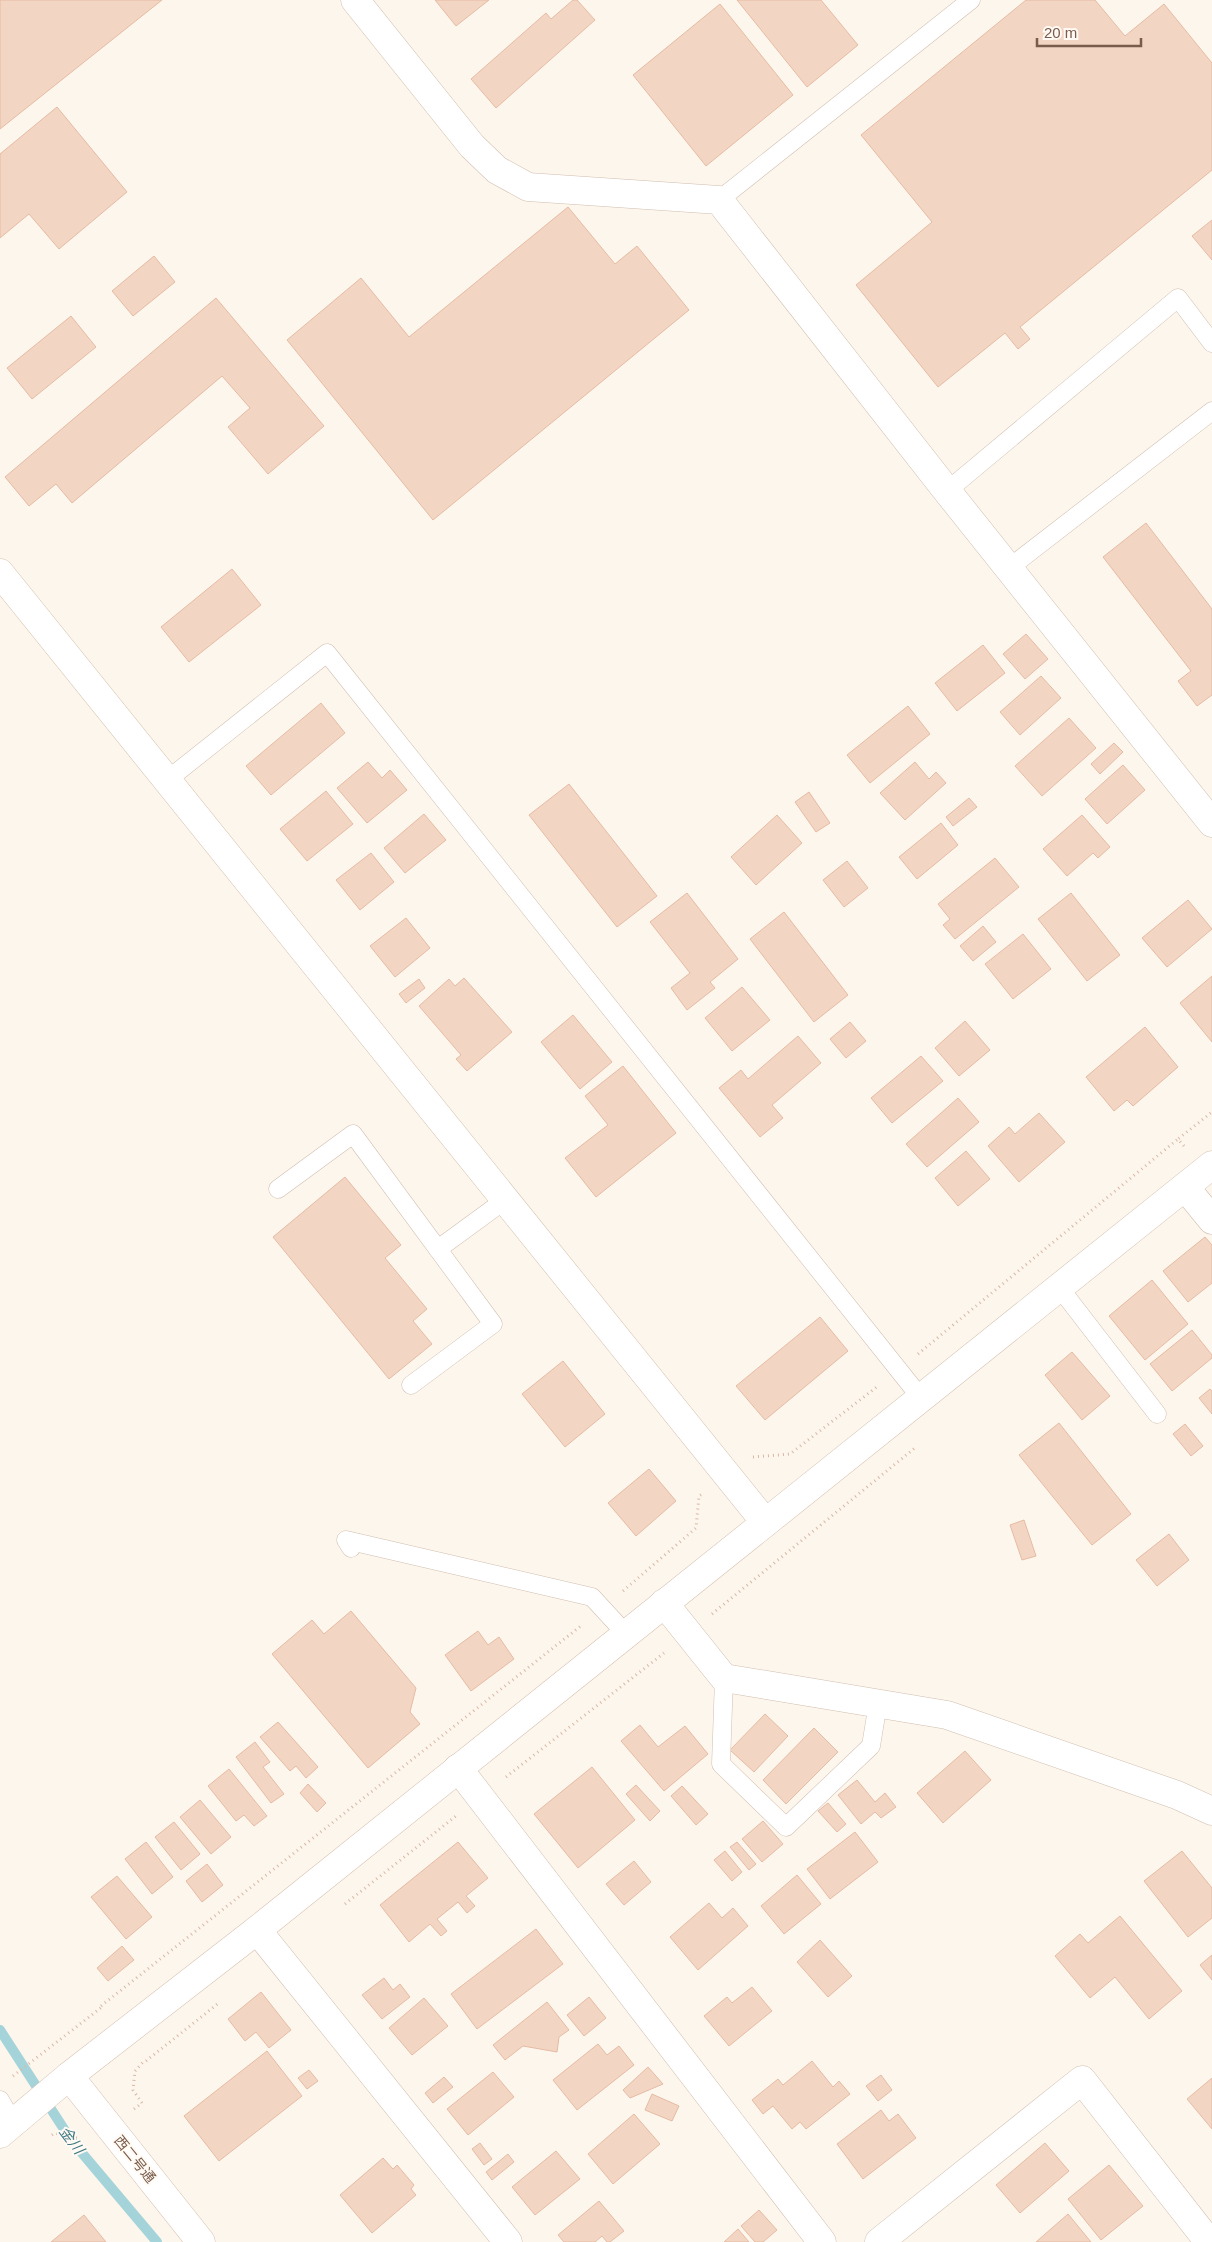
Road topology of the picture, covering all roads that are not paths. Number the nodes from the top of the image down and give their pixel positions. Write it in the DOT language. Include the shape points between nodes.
graph roads {
  1 [pos="355,0"];
  2 [pos="971,0"];
  3 [pos="719,200"];
  4 [pos="1212,343"];
  5 [pos="1212,411"];
  6 [pos="947,491"];
  7 [pos="1009,568"];
  8 [pos="0,573"];
  9 [pos="166,781"];
  10 [pos="1212,823"];
  11 [pos="1212,1165"];
  12 [pos="1185,1187"];
  13 [pos="278,1189"];
  14 [pos="505,1200"];
  15 [pos="1212,1220"];
  16 [pos="438,1249"];
  17 [pos="1059,1287"];
  18 [pos="411,1386"];
  19 [pos="921,1398"];
  20 [pos="1157,1414"];
  21 [pos="766,1522"];
  22 [pos="350,1548"];
  23 [pos="664,1603"];
  24 [pos="626,1634"];
  25 [pos="724,1678"];
  26 [pos="878,1704"];
  27 [pos="458,1768"];
  28 [pos="1212,1811"];
  29 [pos="257,1930"];
  30 [pos="69,2076"];
  31 [pos="0,2100"];
  32 [pos="7,2129"];
  33 [pos="201,2242"];
  34 [pos="508,2242"];
  35 [pos="822,2242"];
  36 [pos="879,2242"];
  37 [pos="1209,2242"];
  1 -- 3 [label="street" via="472,146 497,170 528,187"];
  2 -- 3 [label="lane"];
  3 -- 6 [label="street"];
  4 -- 6 [label="lane" via="1178,298"];
  5 -- 7 [label="lane"];
  6 -- 7 [label="street"];
  7 -- 10 [label="street"];
  8 -- 9 [label="street"];
  9 -- 14 [label="street"];
  9 -- 19 [label="lane" via="327,653"];
  11 -- 12 [label="street"];
  12 -- 15 [label="street"];
  12 -- 17 [label="street"];
  13 -- 16 [label="lane" via="353,1134"];
  14 -- 16 [label="lane"];
  14 -- 21 [label="street"];
  16 -- 18 [label="lane" via="494,1324"];
  17 -- 19 [label="street"];
  17 -- 20 [label="lane"];
  19 -- 21 [label="street"];
  21 -- 23 [label="street"];
  22 -- 24 [label="lane" via="346,1540 592,1597"];
  23 -- 24 [label="street"];
  23 -- 25 [label="street"];
  24 -- 27 [label="street"];
  25 -- 26 [label="street"];
  25 -- 26 [label="lane" via="721,1764 786,1827 871,1746"];
  26 -- 28 [label="street" via="948,1715 1177,1795"];
  27 -- 29 [label="street"];
  27 -- 35 [label="street"];
  29 -- 30 [label="street"];
  29 -- 34 [label="street"];
  30 -- 32 [label="street"];
  30 -- 33 [label="street, 西二号通"];
  31 -- 32 [label="lane"];
  36 -- 37 [label="street" via="1082,2080"];
}
